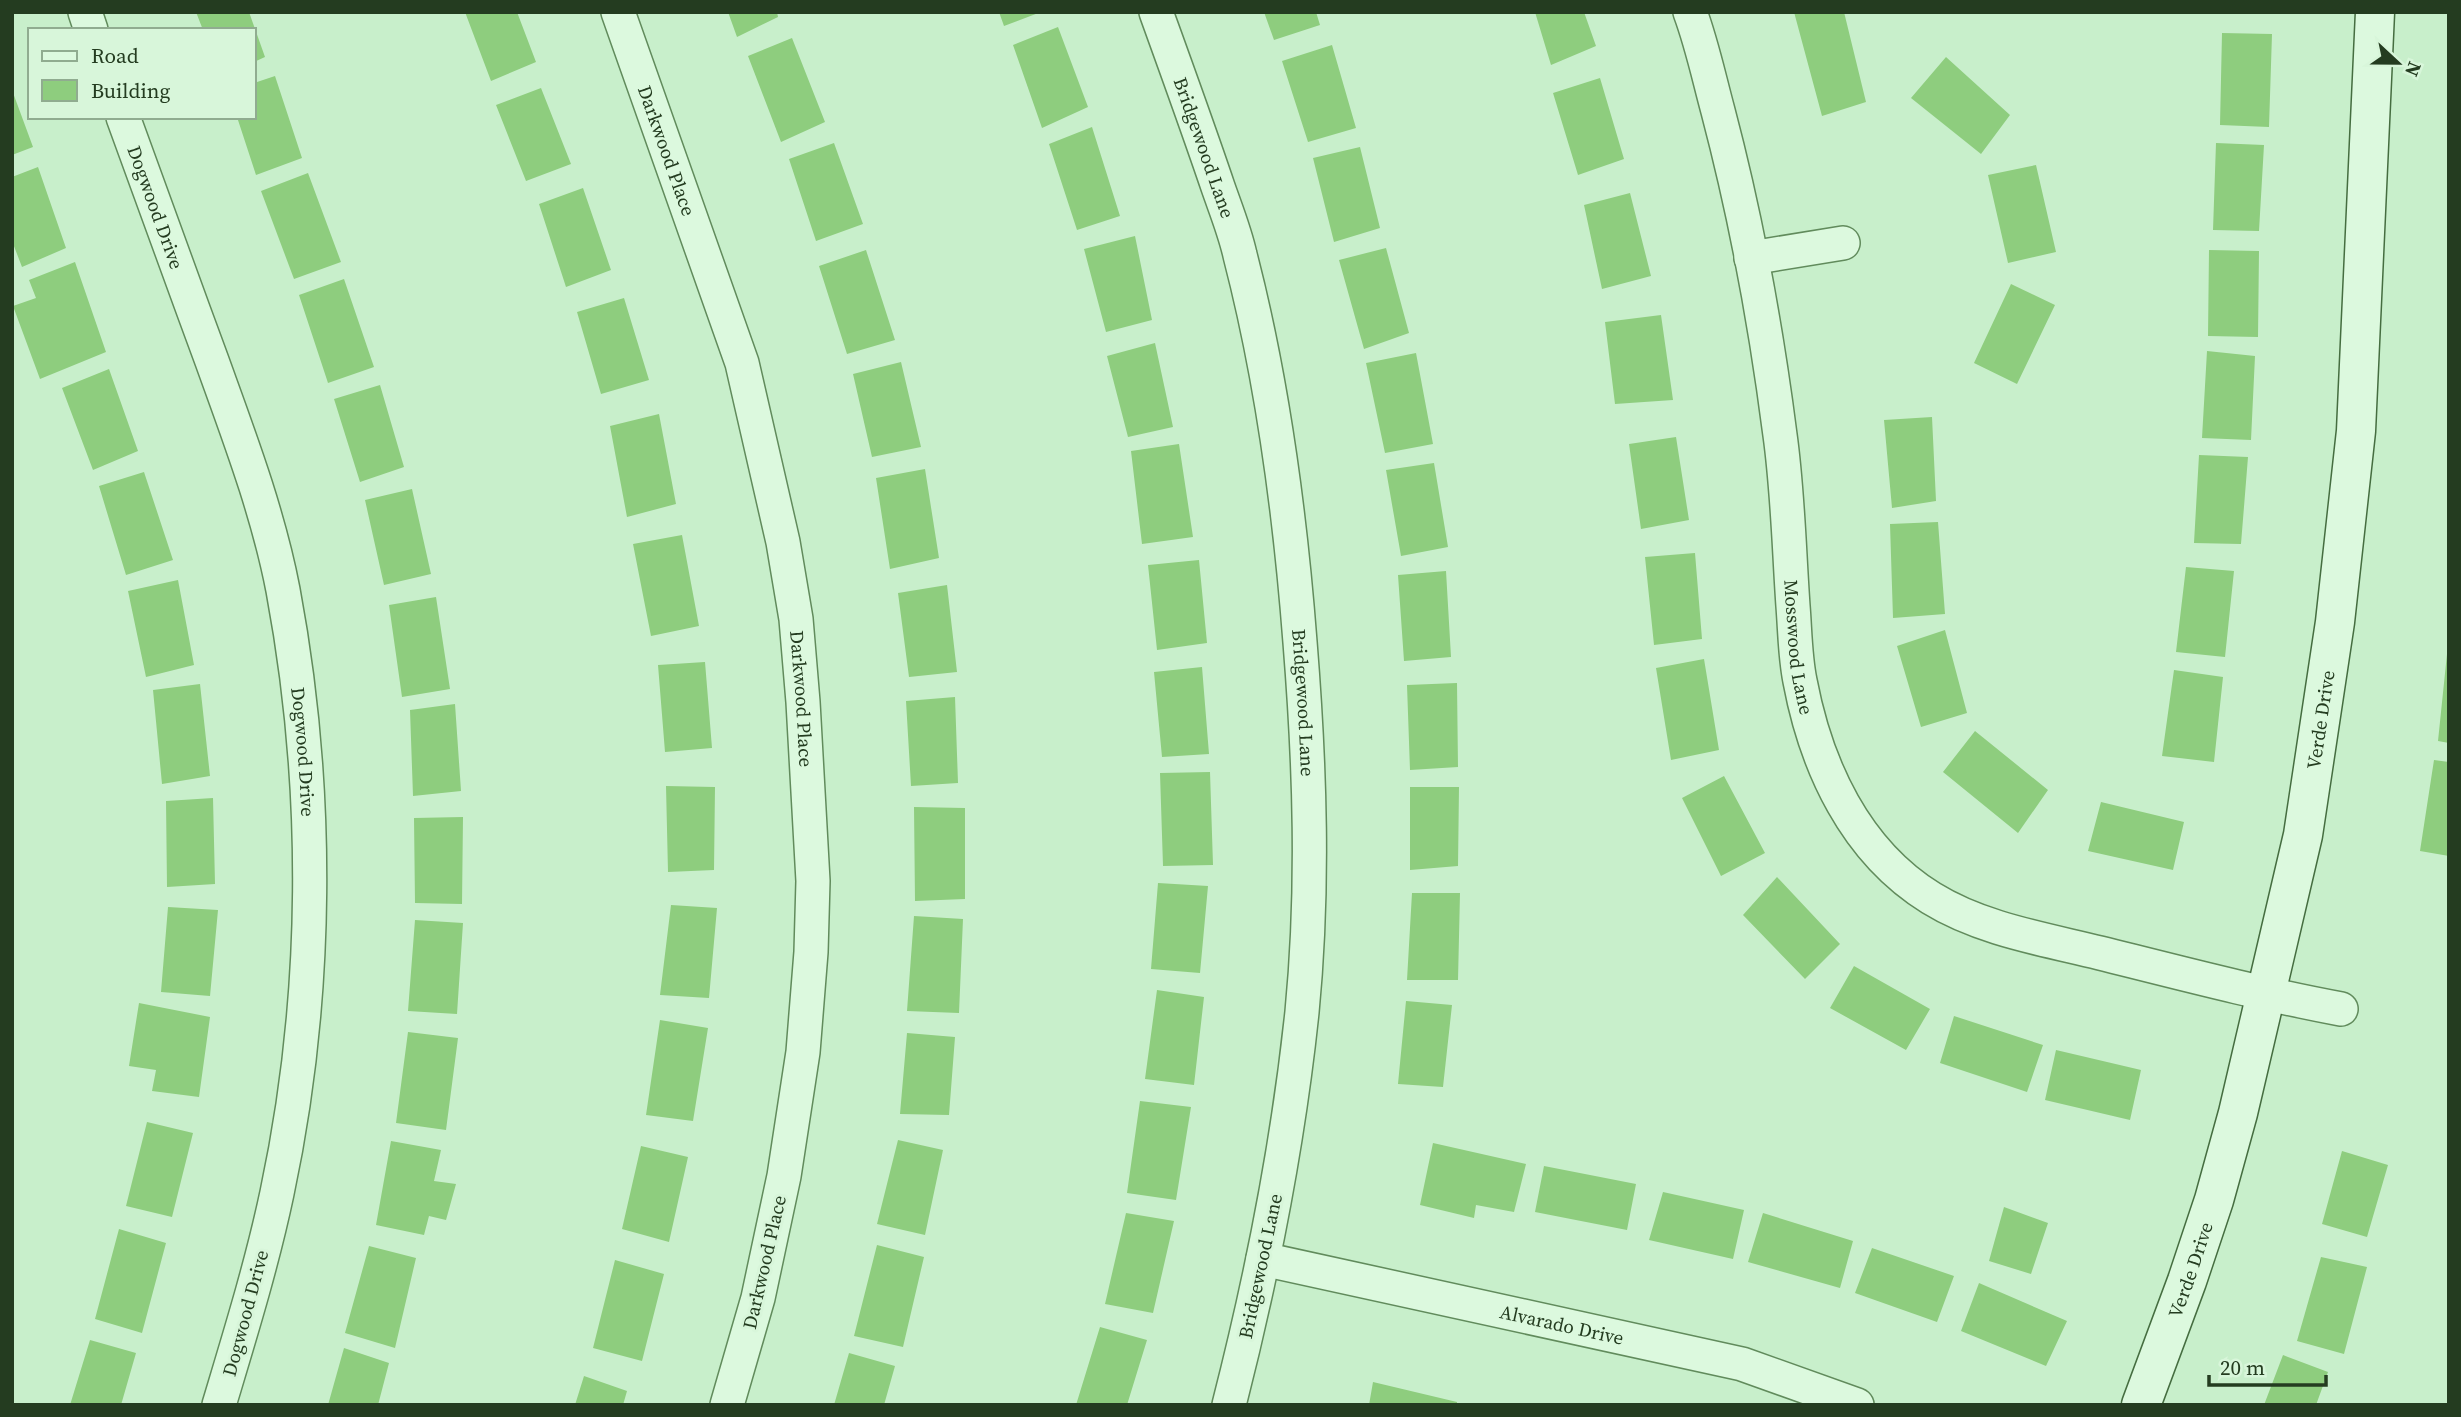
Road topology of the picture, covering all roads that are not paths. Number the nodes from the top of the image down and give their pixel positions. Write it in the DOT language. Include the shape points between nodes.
graph roads {
  1 [pos="618,12"];
  2 [pos="1156,12"];
  3 [pos="1690,12"];
  4 [pos="2375,12"];
  5 [pos="124,119"];
  6 [pos="1843,243"];
  7 [pos="1751,258"];
  8 [pos="2267,994"];
  9 [pos="2341,1009"];
  10 [pos="1263,1259"];
  11 [pos="219,1405"];
  12 [pos="726,1405"];
  13 [pos="1228,1405"];
  14 [pos="1857,1405"];
  15 [pos="2141,1405"];
  1 -- 12 [label="street, Darkwood Place" via="742,363 783,542 801,674 813,881 803,1052 784,1176 758,1298"];
  2 -- 10 [label="street, Bridgewood Lane" via="1240,252 1270,393 1295,576 1311,845 1302,1011 1285,1143"];
  3 -- 7 [label="street, Mosswood Lane"];
  4 -- 8 [label="street, Verde Drive" via="2356,431 2347,524 2303,835"];
  5 -- 11 [label="street, Dogwood Drive" via="260,502 282,589 307,791 306,982 296,1083 277,1193"];
  6 -- 7 [label="street"];
  7 -- 8 [label="street, Mosswood Lane" via="1784,458 1799,680 1825,768 1842,806 1892,869 1930,898 1972,919"];
  8 -- 9 [label="street, Mosswood Lane"];
  8 -- 15 [label="street, Verde Drive" via="2214,1200"];
  10 -- 13 [label="street, Bridgewood Lane"];
  10 -- 14 [label="street, Alvarado Drive" via="1742,1364"];
}
